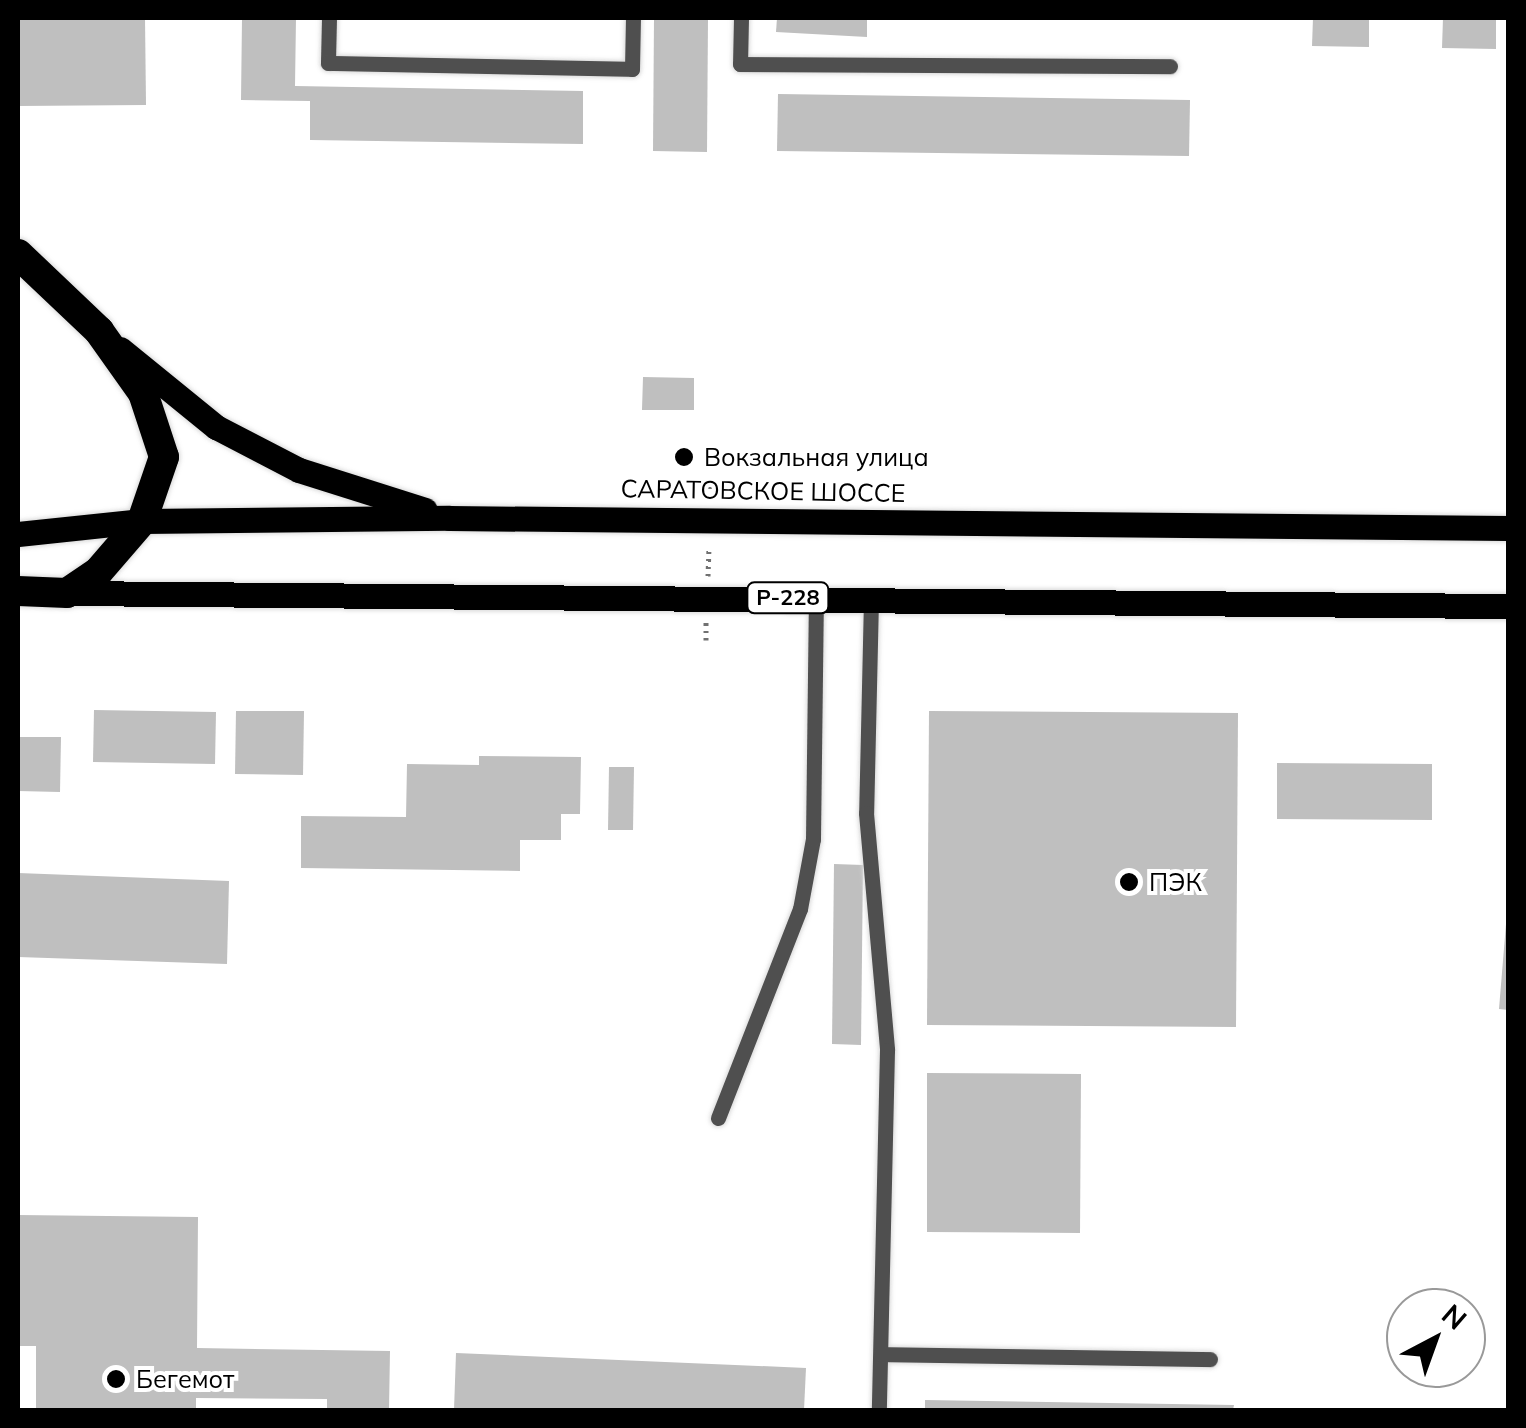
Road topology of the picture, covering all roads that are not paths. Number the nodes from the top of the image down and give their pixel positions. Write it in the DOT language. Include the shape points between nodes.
graph roads {
  1 [pos="328,18"];
  2 [pos="633,18"];
  3 [pos="741,18"];
  4 [pos="1170,66"];
  5 [pos="18,254"];
  6 [pos="99,331"];
  7 [pos="449,518"];
  8 [pos="142,522"];
  9 [pos="1508,528"];
  10 [pos="18,534"];
  11 [pos="18,591"];
  12 [pos="66,592"];
  13 [pos="816,598"];
  14 [pos="871,599"];
  15 [pos="1508,606"];
  16 [pos="718,1118"];
  17 [pos="880,1354"];
  18 [pos="1210,1358"];
  19 [pos="879,1410"];
  1 -- 2 [label="lane" via="328,63 632,68"];
  3 -- 4 [label="lane" via="740,64"];
  5 -- 6 [label="highway"];
  6 -- 7 [label="main road" via="216,427 300,470"];
  6 -- 8 [label="highway" via="160,428 158,492"];
  7 -- 8 [label="main road, САРАТОВСКОЕ ШОССЕ"];
  7 -- 9 [label="main road, САРАТОВСКОЕ ШОССЕ"];
  8 -- 10 [label="main road, САРАТОВСКОЕ ШОССЕ"];
  8 -- 12 [label="highway"];
  11 -- 12 [label="highway, Р-228"];
  12 -- 13 [label="main road, Р-228"];
  13 -- 14 [label="main road, Р-228"];
  13 -- 16 [label="lane" via="814,839 800,909"];
  14 -- 15 [label="main road, Р-228"];
  14 -- 17 [label="lane" via="866,813 887,1050"];
  17 -- 18 [label="lane"];
  17 -- 19 [label="lane"];
}
